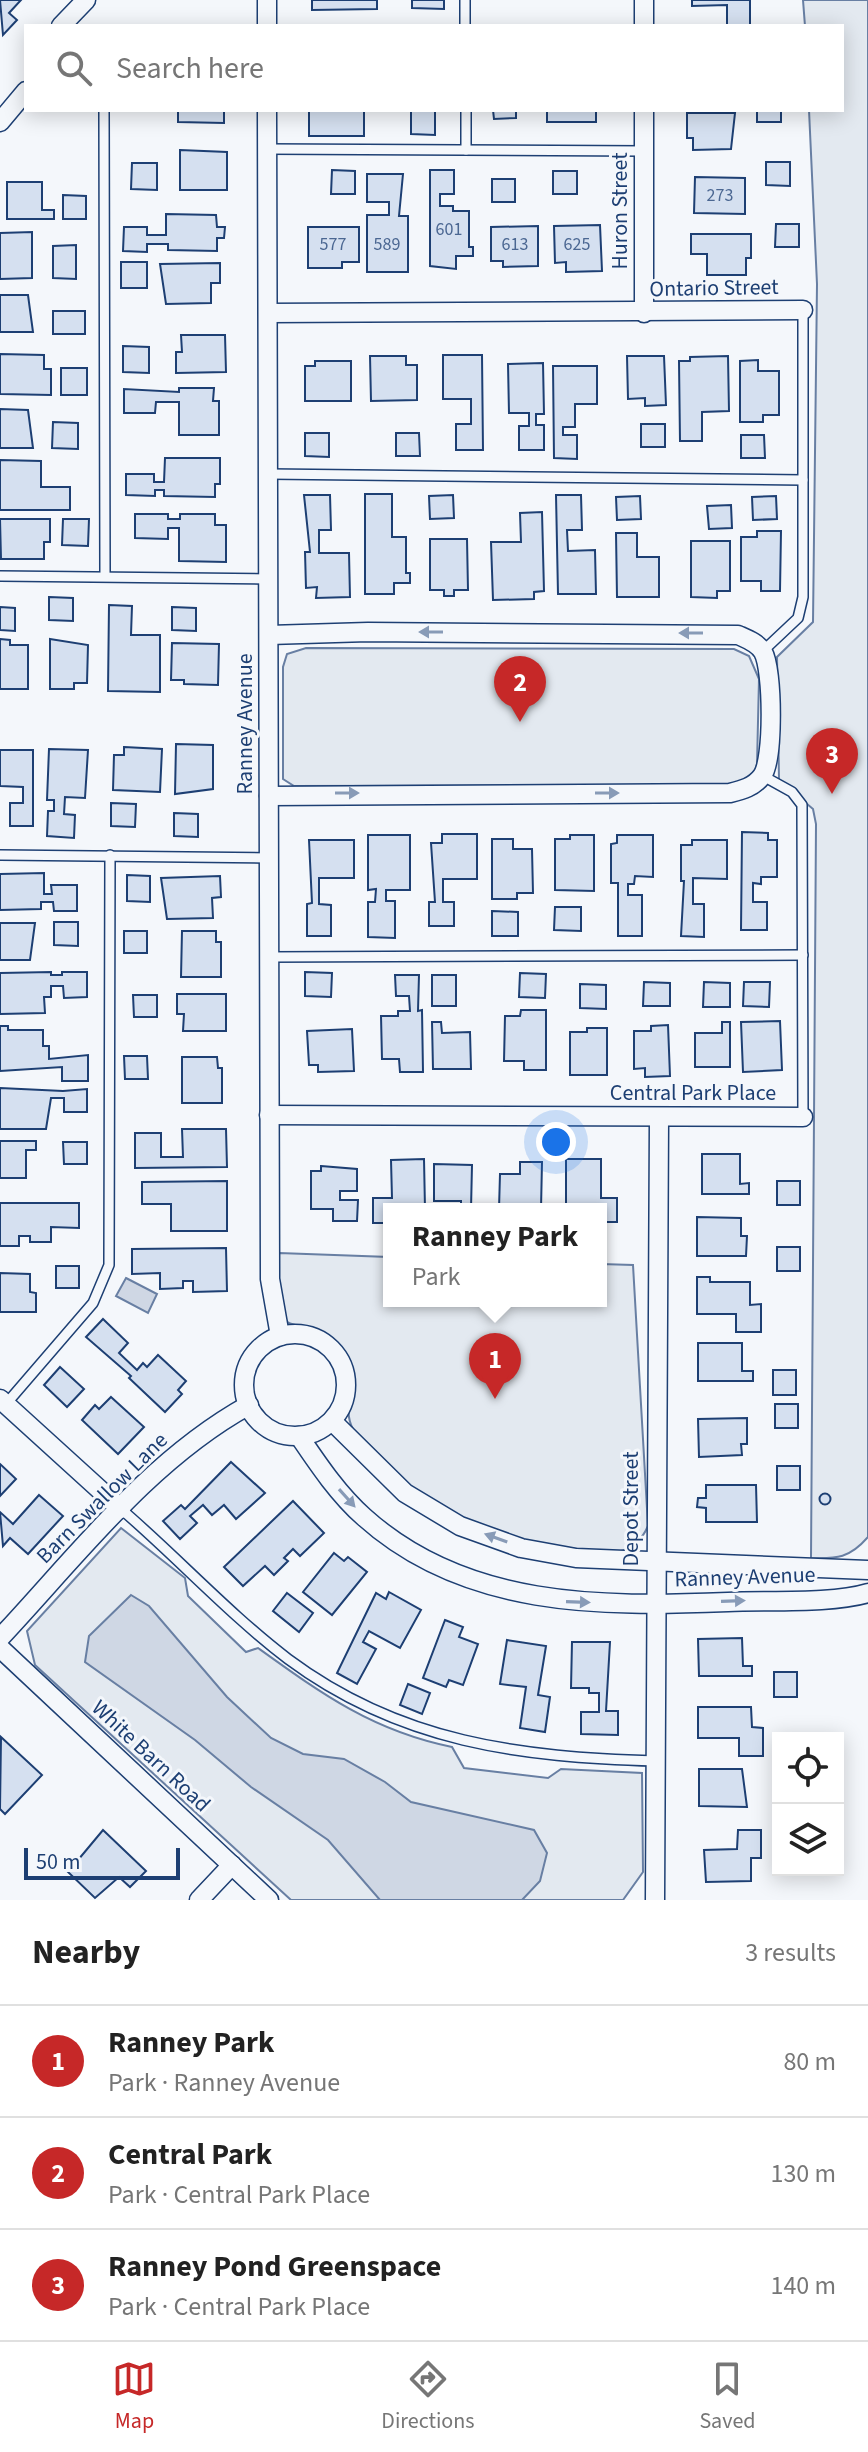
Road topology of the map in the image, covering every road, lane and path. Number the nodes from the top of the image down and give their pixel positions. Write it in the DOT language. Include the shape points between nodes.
graph roads {
  1 [pos="86,0"];
  2 [pos="267,0"];
  3 [pos="465,0"];
  4 [pos="644,0"];
  5 [pos="63,24"];
  6 [pos="267,24"];
  7 [pos="465,24"];
  8 [pos="644,24"];
  9 [pos="24,93"];
  10 [pos="104,112"];
  11 [pos="267,112"];
  12 [pos="466,112"];
  13 [pos="644,112"];
  14 [pos="0,122"];
  15 [pos="267,149"];
  16 [pos="466,150"];
  17 [pos="644,151"];
  18 [pos="803,310"];
  19 [pos="268,313"];
  20 [pos="644,313"];
  21 [pos="269,474"];
  22 [pos="803,480"];
  23 [pos="105,575"];
  24 [pos="0,576"];
  25 [pos="269,579"];
  26 [pos="269,635"];
  27 [pos="763,651"];
  28 [pos="763,776"];
  29 [pos="269,796"];
  30 [pos="0,855"];
  31 [pos="110,855"];
  32 [pos="269,858"];
  33 [pos="803,955"];
  34 [pos="269,957"];
  35 [pos="269,1115"];
  36 [pos="803,1117"];
  37 [pos="659,1119"];
  38 [pos="280,1336"];
  39 [pos="3,1402"];
  40 [pos="249,1405"];
  41 [pos="332,1421"];
  42 [pos="299,1436"];
  43 [pos="121,1509"];
  44 [pos="655,1560"];
  45 [pos="868,1570"];
  46 [pos="868,1593"];
  47 [pos="655,1605"];
  48 [pos="0,1638"];
  49 [pos="0,1648"];
  50 [pos="656,1761"];
  51 [pos="232,1865"];
  52 [pos="199,1900"];
  53 [pos="269,1900"];
  54 [pos="655,1900"];
  1 -- 5 [label="street"];
  2 -- 6 [label="street"];
  3 -- 7 [label="lane"];
  4 -- 8 [label="street"];
  9 -- 14 [label="street"];
  10 -- 23 [label="lane"];
  11 -- 15 [label="street, Ranney Avenue"];
  12 -- 16 [label="lane"];
  13 -- 17 [label="street, Huron Street"];
  15 -- 16 [label="lane"];
  15 -- 19 [label="street, Ranney Avenue"];
  16 -- 17 [label="lane"];
  17 -- 20 [label="street, Huron Street"];
  18 -- 20 [label="street, Ontario Street"];
  18 -- 22 [label="lane, Ontario Street"];
  19 -- 20 [label="street, Ontario Street"];
  19 -- 21 [label="street, Ranney Avenue"];
  21 -- 22 [label="lane"];
  21 -- 25 [label="street, Ranney Avenue"];
  22 -- 27 [label="lane, Ontario Street" via="803,597 798,618"];
  23 -- 24 [label="lane"];
  23 -- 25 [label="lane"];
  25 -- 26 [label="street, Ranney Avenue"];
  27 -- 26 [label="street, one-way" via="752,640 727,633"];
  26 -- 29 [label="street, Ranney Avenue"];
  27 -- 28 [label="street" via="768,666 770,758"];
  29 -- 28 [label="street, one-way" via="730,793 750,788"];
  28 -- 33 [label="lane, Central Park Place" via="792,792 802,805"];
  29 -- 32 [label="street, Ranney Avenue"];
  30 -- 31 [label="lane"];
  31 -- 32 [label="lane"];
  31 -- 39 [label="lane" via="109,1265 93,1303"];
  32 -- 34 [label="street, Ranney Avenue"];
  33 -- 34 [label="lane"];
  33 -- 36 [label="lane, Central Park Place"];
  34 -- 35 [label="street, Ranney Avenue"];
  35 -- 37 [label="street, Central Park Place"];
  35 -- 38 [label="street, Ranney Avenue" via="270,1279"];
  36 -- 37 [label="street, Central Park Place"];
  37 -- 44 [label="street, Depot Street"];
  38 -- 40 [label="street" via="253,1356 244,1389"];
  38 -- 41 [label="street" via="318,1339 343,1367 347,1386"];
  39 -- 43 [label="street"];
  40 -- 42 [label="street" via="261,1422 279,1433"];
  40 -- 43 [label="street, Barn Swallow Lane" via="176,1454"];
  41 -- 42 [label="street"];
  44 -- 41 [label="street, Ranney Avenue, one-way" via="576,1558 521,1548 460,1526 405,1493"];
  42 -- 47 [label="street, Ranney Avenue, one-way" via="364,1518 449,1570 489,1586 558,1601"];
  43 -- 48 [label="street, Barn Swallow Lane"];
  43 -- 50 [label="lane" via="288,1659 401,1722 520,1753"];
  44 -- 45 [label="street, Ranney Avenue"];
  44 -- 47 [label="street, Depot Street"];
  47 -- 46 [label="street, Ranney Avenue, one-way"];
  47 -- 50 [label="street, Depot Street"];
  49 -- 51 [label="street, White Barn Road"];
  50 -- 54 [label="street, Depot Street"];
  51 -- 52 [label="street"];
  51 -- 53 [label="street, White Barn Road"];
}
